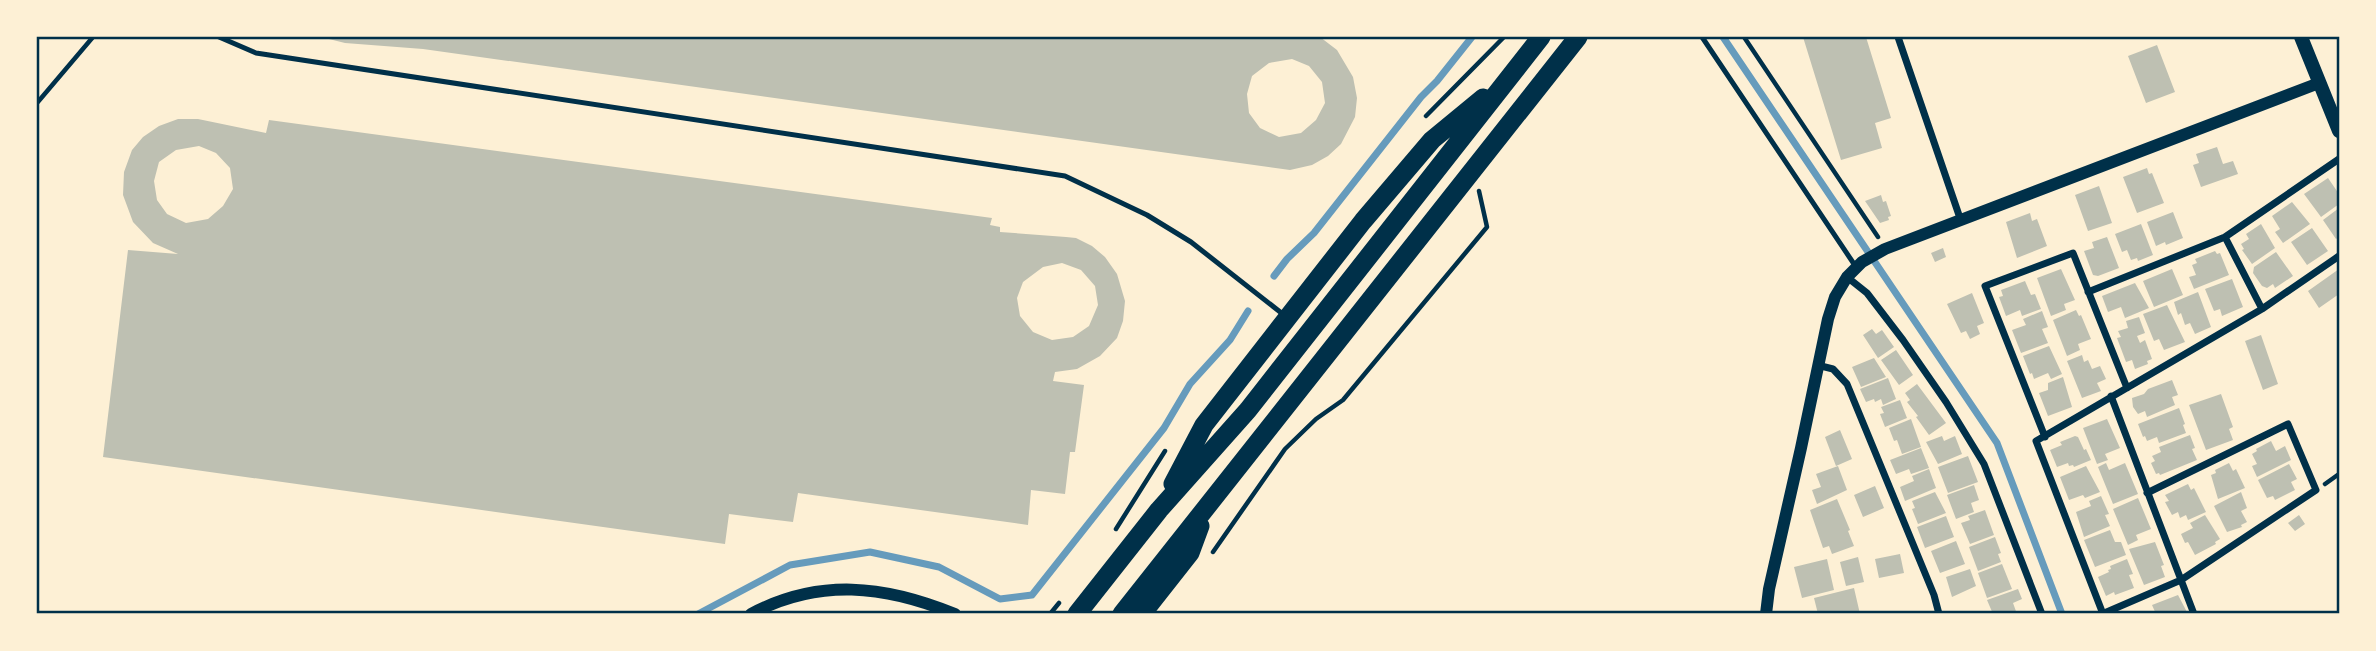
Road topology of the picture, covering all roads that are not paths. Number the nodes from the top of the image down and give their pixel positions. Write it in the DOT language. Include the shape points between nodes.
graph roads {
  1 [pos="219,37"];
  2 [pos="1541,37"];
  3 [pos="1578,37"];
  4 [pos="1702,37"];
  5 [pos="1898,37"];
  6 [pos="2306,38"];
  7 [pos="1511,75"];
  8 [pos="2319,83"];
  9 [pos="2339,131"];
  10 [pos="2339,159"];
  11 [pos="1961,221"];
  12 [pos="2225,237"];
  13 [pos="2339,256"];
  14 [pos="1859,264"];
  15 [pos="1847,277"];
  16 [pos="2088,292"];
  17 [pos="2262,309"];
  18 [pos="1287,317"];
  19 [pos="1817,365"];
  20 [pos="2127,388"];
  21 [pos="2111,396"];
  22 [pos="2045,436"];
  23 [pos="2147,493"];
  24 [pos="1206,509"];
  25 [pos="1159,510"];
  26 [pos="2180,580"];
  27 [pos="751,614"];
  28 [pos="954,614"];
  29 [pos="1077,614"];
  30 [pos="1122,614"];
  31 [pos="1142,614"];
  32 [pos="1766,614"];
  33 [pos="1939,614"];
  34 [pos="2042,614"];
  35 [pos="2103,614"];
  36 [pos="2194,614"];
  1 -- 18 [label="lane" via="256,52 1065,176 1180,235"];
  2 -- 7 [label="highway"];
  3 -- 24 [label="highway"];
  4 -- 14 [label="lane"];
  5 -- 11 [label="street"];
  6 -- 8 [label="main road"];
  7 -- 18 [label="highway" via="1432,140"];
  7 -- 25 [label="highway" via="1248,411"];
  8 -- 9 [label="main road"];
  8 -- 11 [label="street"];
  10 -- 12 [label="street"];
  11 -- 14 [label="street"];
  12 -- 16 [label="street"];
  12 -- 17 [label="street"];
  13 -- 17 [label="street"];
  14 -- 15 [label="street"];
  15 -- 19 [label="street" via="1835,297"];
  15 -- 34 [label="street" via="1867,293 1903,340 1984,464"];
  16 -- 20 [label="street"];
  16 -- 22 [label="street" via="2073,253 1985,286"];
  17 -- 20 [label="street"];
  18 -- 25 [label="highway" via="1204,425"];
  19 -- 32 [label="street"];
  19 -- 33 [label="street" via="1833,369 1847,384"];
  20 -- 21 [label="street"];
  21 -- 22 [label="street"];
  21 -- 23 [label="street"];
  22 -- 35 [label="street" via="2036,442"];
  23 -- 26 [label="street"];
  23 -- 26 [label="street" via="2288,424 2316,490"];
  24 -- 30 [label="highway"];
  24 -- 31 [label="highway" via="1190,553"];
  25 -- 29 [label="highway"];
  26 -- 35 [label="street"];
  26 -- 36 [label="street"];
  27 -- 28 [label="street" via="800,594 847,589 928,603"];
}
